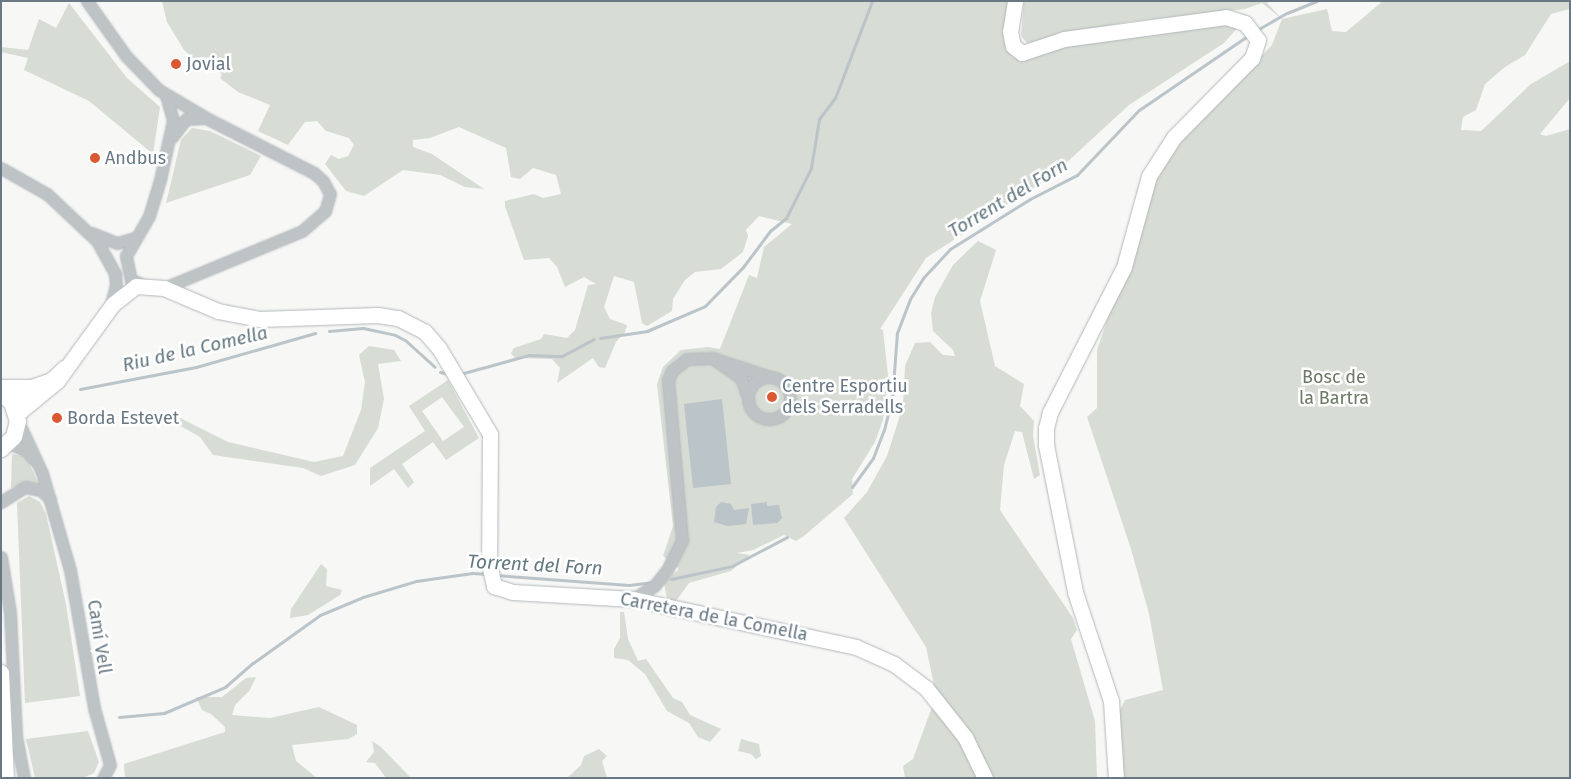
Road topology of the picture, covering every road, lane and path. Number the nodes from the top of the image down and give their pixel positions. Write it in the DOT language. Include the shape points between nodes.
graph roads {
  1 [pos="87,1"];
  2 [pos="1015,1"];
  3 [pos="165,94"];
  4 [pos="208,119"];
  5 [pos="168,148"];
  6 [pos="1,168"];
  7 [pos="89,231"];
  8 [pos="137,237"];
  9 [pos="115,274"];
  10 [pos="144,285"];
  11 [pos="164,288"];
  12 [pos="109,309"];
  13 [pos="712,358"];
  14 [pos="65,369"];
  15 [pos="774,378"];
  16 [pos="49,388"];
  17 [pos="2,392"];
  18 [pos="749,402"];
  19 [pos="18,417"];
  20 [pos="4,448"];
  21 [pos="42,473"];
  22 [pos="51,500"];
  23 [pos="1,502"];
  24 [pos="1,557"];
  25 [pos="633,599"];
  26 [pos="1,673"];
  27 [pos="1,774"];
  28 [pos="2,778"];
  29 [pos="6,778"];
  30 [pos="24,778"];
  31 [pos="103,778"];
  32 [pos="985,778"];
  33 [pos="1116,778"];
  1 -- 3 [label="street" via="143,76"];
  2 -- 33 [label="main road" via="1012,41 1017,50 1024,53 1064,39 1226,17 1245,22 1256,34 1258,45 1252,58 1174,137 1149,176 1124,267 1057,398 1046,428 1046,445 1076,592 1111,701"];
  3 -- 4 [label="street"];
  3 -- 5 [label="street" via="172,110"];
  4 -- 5 [label="street" via="194,116 186,119 172,136"];
  4 -- 11 [label="street" via="314,173 327,187 328,206 302,231"];
  5 -- 8 [label="street" via="153,204"];
  6 -- 7 [label="street" via="48,194"];
  7 -- 8 [label="street" via="117,243"];
  7 -- 9 [label="street" via="106,253"];
  8 -- 9 [label="street" via="118,254"];
  8 -- 10 [label="street" via="128,248 125,262 130,280"];
  9 -- 12 [label="street" via="116,285"];
  10 -- 11 [label="main road, Carretera de la Comella"];
  10 -- 12 [label="main road" via="127,291"];
  11 -- 25 [label="main road, Carretera de la Comella" via="218,311 260,319 378,315 398,318 425,332 490,434 490,575 500,589"];
  12 -- 14 [label="main road"];
  13 -- 15 [label="street"];
  13 -- 18 [label="street" via="741,378"];
  13 -- 25 [label="street" via="687,359 668,380 683,524 680,545 672,564 654,586"];
  14 -- 16 [label="main road"];
  14 -- 17 [label="highway" via="52,381 32,388"];
  15 -- 18 [label="street" via="766,377 755,383"];
  15 -- 18 [label="street" via="789,391 786,411 768,419 755,414"];
  16 -- 17 [label="main road" via="26,397"];
  16 -- 19 [label="main road"];
  17 -- 19 [label="highway"];
  19 -- 20 [label="highway"];
  19 -- 21 [label="street, Camí Vell"];
  20 -- 21 [label="street, Camí Vell" via="28,452"];
  21 -- 22 [label="street, Camí Vell"];
  22 -- 23 [label="street" via="41,490 25,487"];
  22 -- 31 [label="street, Camí Vell" via="70,570 94,708 110,765"];
  24 -- 30 [label="street" via="10,612 16,736"];
  25 -- 32 [label="main road, Carretera de la Comella" via="741,625 830,640 879,656 911,675 939,702 966,737"];
  26 -- 29 [label="highway"];
  27 -- 28 [label="highway"];
}
